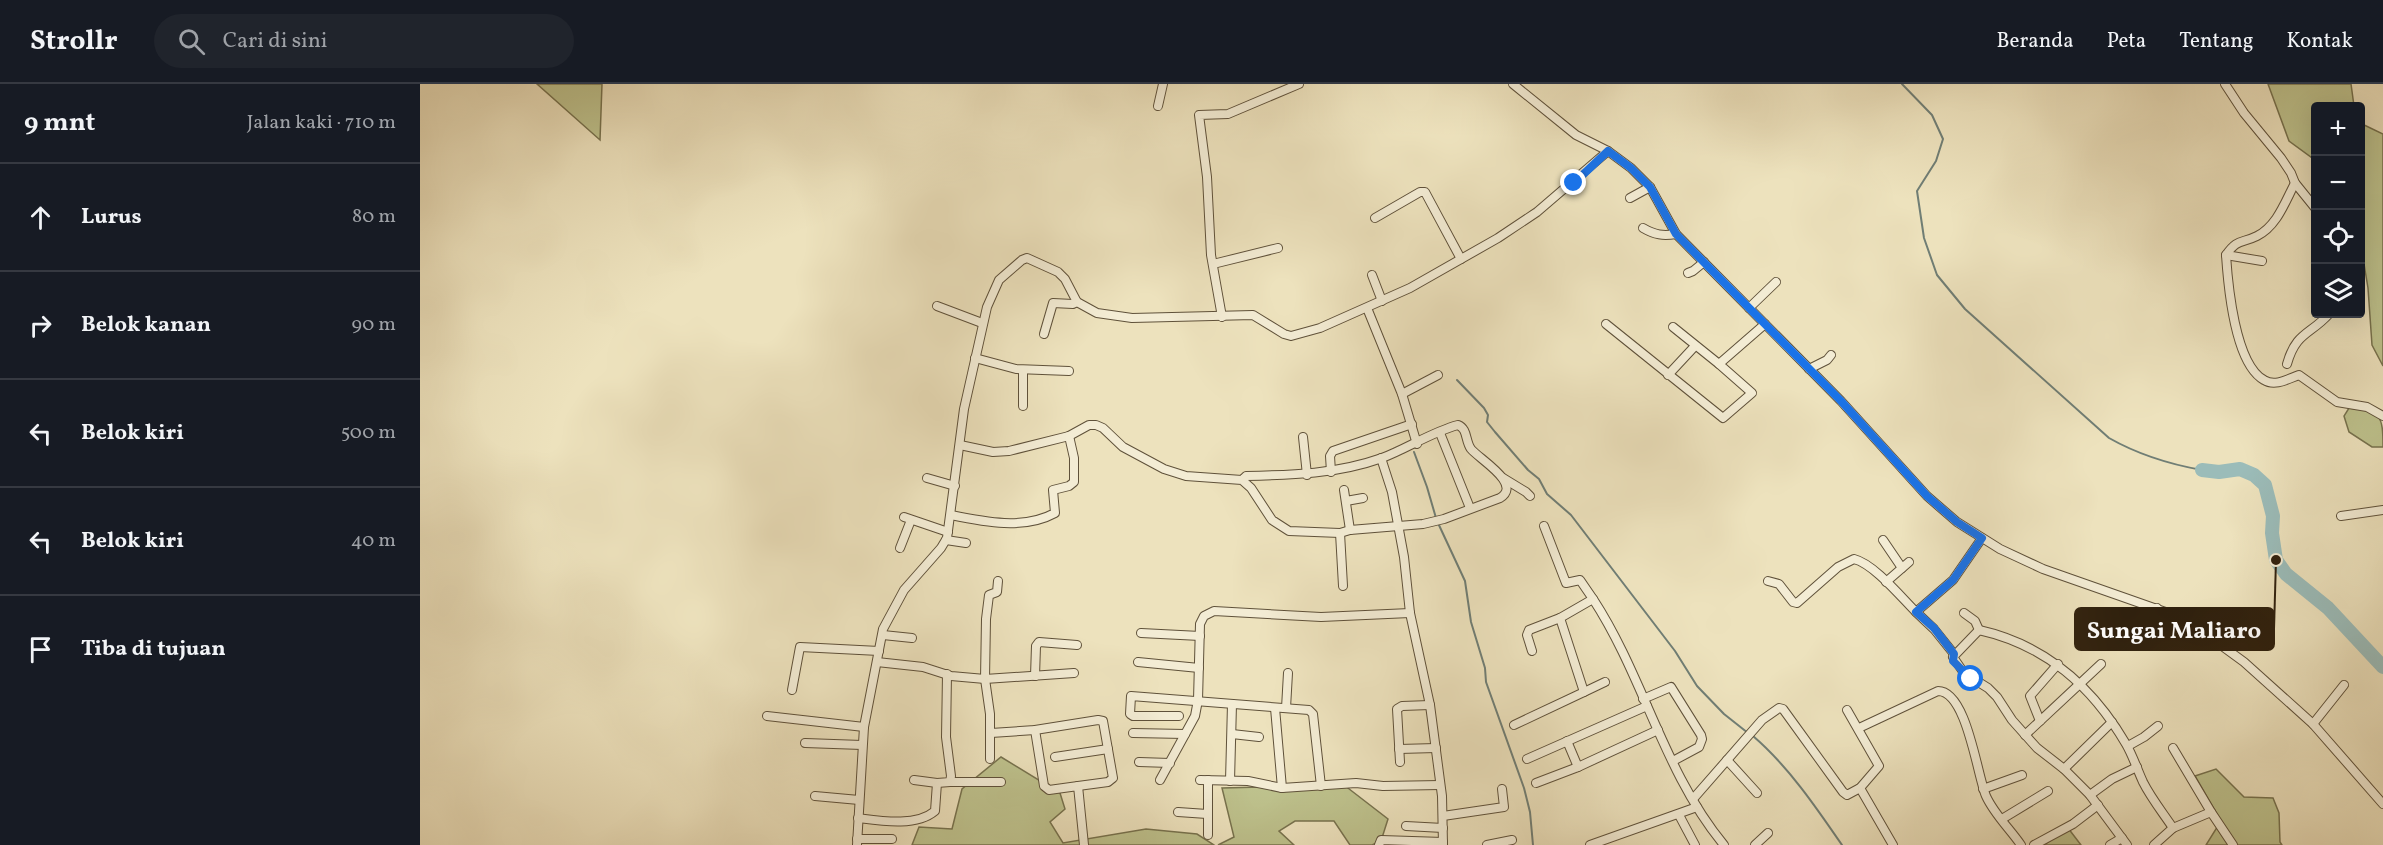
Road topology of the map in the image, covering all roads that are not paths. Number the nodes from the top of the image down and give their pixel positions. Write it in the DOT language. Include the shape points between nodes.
graph roads {
  1 [pos="1163,84"];
  2 [pos="1299,84"];
  3 [pos="1513,84"];
  4 [pos="2225,84"];
  5 [pos="1158,106"];
  6 [pos="1608,151"];
  7 [pos="2295,183"];
  8 [pos="1650,187"];
  9 [pos="1630,198"];
  10 [pos="2311,203"];
  11 [pos="1375,218"];
  12 [pos="1643,228"];
  13 [pos="1676,234"];
  14 [pos="1278,248"];
  15 [pos="2226,255"];
  16 [pos="1461,259"];
  17 [pos="2262,261"];
  18 [pos="1704,262"];
  19 [pos="1213,264"];
  20 [pos="1688,273"];
  21 [pos="1372,275"];
  22 [pos="1776,282"];
  23 [pos="1382,301"];
  24 [pos="1077,302"];
  25 [pos="937,306"];
  26 [pos="1367,308"];
  27 [pos="1749,308"];
  28 [pos="1222,317"];
  29 [pos="2324,318"];
  30 [pos="982,323"];
  31 [pos="1606,324"];
  32 [pos="1765,324"];
  33 [pos="1673,327"];
  34 [pos="1044,334"];
  35 [pos="1695,346"];
  36 [pos="1831,355"];
  37 [pos="975,358"];
  38 [pos="1719,364"];
  39 [pos="2287,364"];
  40 [pos="1809,369"];
  41 [pos="1023,370"];
  42 [pos="1069,371"];
  43 [pos="1438,375"];
  44 [pos="1668,375"];
  45 [pos="1402,394"];
  46 [pos="1023,406"];
  47 [pos="2383,416"];
  48 [pos="1412,424"];
  49 [pos="1440,433"];
  50 [pos="1069,436"];
  51 [pos="1303,437"];
  52 [pos="1417,444"];
  53 [pos="960,446"];
  54 [pos="1381,458"];
  55 [pos="1331,472"];
  56 [pos="1307,475"];
  57 [pos="1503,477"];
  58 [pos="927,478"];
  59 [pos="1242,480"];
  60 [pos="955,486"];
  61 [pos="1344,490"];
  62 [pos="1530,496"];
  63 [pos="1363,498"];
  64 [pos="1346,501"];
  65 [pos="1470,508"];
  66 [pos="2383,510"];
  67 [pos="951,515"];
  68 [pos="2342,516"];
  69 [pos="1544,526"];
  70 [pos="1398,527"];
  71 [pos="1350,530"];
  72 [pos="1340,533"];
  73 [pos="947,536"];
  74 [pos="1982,538"];
  75 [pos="1883,540"];
  76 [pos="966,543"];
  77 [pos="900,548"];
  78 [pos="998,581"];
  79 [pos="1768,581"];
  80 [pos="1886,582"];
  81 [pos="1343,586"];
  82 [pos="1593,599"];
  83 [pos="2157,608"];
  84 [pos="1916,612"];
  85 [pos="1410,613"];
  86 [pos="1964,613"];
  87 [pos="1560,618"];
  88 [pos="1978,630"];
  89 [pos="1141,633"];
  90 [pos="883,635"];
  91 [pos="1200,636"];
  92 [pos="2130,636"];
  93 [pos="912,638"];
  94 [pos="1077,645"];
  95 [pos="879,651"];
  96 [pos="1532,651"];
  97 [pos="1954,654"];
  98 [pos="877,662"];
  99 [pos="1138,662"];
  100 [pos="2058,664"];
  101 [pos="2101,664"];
  102 [pos="1199,668"];
  103 [pos="1074,673"];
  104 [pos="1288,673"];
  105 [pos="947,674"];
  106 [pos="1035,676"];
  107 [pos="985,679"];
  108 [pos="1605,682"];
  109 [pos="2079,684"];
  110 [pos="2344,685"];
  111 [pos="792,690"];
  112 [pos="1584,692"];
  113 [pos="1198,700"];
  114 [pos="1645,702"];
  115 [pos="1232,704"];
  116 [pos="1430,705"];
  117 [pos="1275,708"];
  118 [pos="1286,708"];
  119 [pos="1847,710"];
  120 [pos="767,716"];
  121 [pos="1179,716"];
  122 [pos="2040,721"];
  123 [pos="2112,722"];
  124 [pos="2313,723"];
  125 [pos="1514,725"];
  126 [pos="2158,726"];
  127 [pos="864,727"];
  128 [pos="1859,728"];
  129 [pos="1035,730"];
  130 [pos="1658,730"];
  131 [pos="991,733"];
  132 [pos="1133,733"];
  133 [pos="1185,734"];
  134 [pos="1232,735"];
  135 [pos="2025,735"];
  136 [pos="1259,737"];
  137 [pos="1568,741"];
  138 [pos="805,743"];
  139 [pos="862,745"];
  140 [pos="2128,747"];
  141 [pos="2173,747"];
  142 [pos="1436,748"];
  143 [pos="1108,749"];
  144 [pos="1399,749"];
  145 [pos="1055,757"];
  146 [pos="990,759"];
  147 [pos="1527,759"];
  148 [pos="1727,760"];
  149 [pos="1673,761"];
  150 [pos="1139,762"];
  151 [pos="1400,762"];
  152 [pos="1170,763"];
  153 [pos="2137,766"];
  154 [pos="1578,767"];
  155 [pos="2064,769"];
  156 [pos="2022,775"];
  157 [pos="914,780"];
  158 [pos="1160,780"];
  159 [pos="1230,781"];
  160 [pos="950,782"];
  161 [pos="1001,782"];
  162 [pos="937,783"];
  163 [pos="1536,783"];
  164 [pos="1440,784"];
  165 [pos="1078,786"];
  166 [pos="1321,786"];
  167 [pos="1282,788"];
  168 [pos="1860,788"];
  169 [pos="1502,789"];
  170 [pos="1983,789"];
  171 [pos="2048,791"];
  172 [pos="1757,793"];
  173 [pos="2090,795"];
  174 [pos="815,796"];
  175 [pos="859,800"];
  176 [pos="1695,803"];
  177 [pos="2383,804"];
  178 [pos="2098,805"];
  179 [pos="1178,812"];
  180 [pos="2211,812"];
  181 [pos="1207,814"];
  182 [pos="1679,815"];
  183 [pos="1443,816"];
  184 [pos="858,818"];
  185 [pos="2002,819"];
  186 [pos="1406,826"];
  187 [pos="1443,828"];
  188 [pos="2173,828"];
  189 [pos="1768,833"];
  190 [pos="1208,835"];
  191 [pos="892,838"];
  192 [pos="1512,840"];
  193 [pos="2124,841"];
  194 [pos="857,842"];
  195 [pos="1443,844"];
  196 [pos="1084,845"];
  197 [pos="1379,845"];
  198 [pos="1487,845"];
  199 [pos="1590,845"];
  200 [pos="1695,845"];
  201 [pos="1724,845"];
  202 [pos="1755,845"];
  203 [pos="1893,845"];
  204 [pos="2021,845"];
  205 [pos="2034,845"];
  206 [pos="2110,845"];
  207 [pos="2154,845"];
  208 [pos="2234,845"];
  1 -- 5 [label="street"];
  2 -- 19 [label="street" via="1228,114 1199,115"];
  3 -- 6 [label="street" via="1576,135"];
  4 -- 7 [label="street" via="2281,158"];
  6 -- 8 [label="street"];
  6 -- 16 [label="street" via="1537,212"];
  7 -- 10 [label="street"];
  7 -- 15 [label="street" via="2276,220 2258,236 2234,244"];
  8 -- 9 [label="street"];
  8 -- 13 [label="street"];
  11 -- 16 [label="street" via="1425,192"];
  12 -- 13 [label="street" via="1659,235"];
  13 -- 18 [label="street"];
  14 -- 19 [label="street"];
  15 -- 17 [label="street"];
  15 -- 47 [label="street" via="2229,293 2250,368 2264,381 2277,383 2299,375 2337,402 2367,407"];
  16 -- 23 [label="street"];
  18 -- 20 [label="street"];
  18 -- 27 [label="street"];
  19 -- 28 [label="street"];
  21 -- 23 [label="street"];
  22 -- 27 [label="street"];
  23 -- 26 [label="street"];
  24 -- 28 [label="street" via="1091,312 1112,316"];
  24 -- 30 [label="street" via="1058,272 1025,258 997,282"];
  24 -- 34 [label="street" via="1053,303"];
  25 -- 30 [label="street"];
  26 -- 28 [label="street" via="1290,336 1253,315"];
  26 -- 45 [label="street"];
  27 -- 32 [label="street"];
  29 -- 39 [label="street" via="2301,336"];
  30 -- 37 [label="street"];
  31 -- 44 [label="street"];
  32 -- 38 [label="street"];
  32 -- 40 [label="street"];
  33 -- 35 [label="street"];
  35 -- 38 [label="street"];
  35 -- 44 [label="street"];
  36 -- 40 [label="street"];
  37 -- 41 [label="street"];
  37 -- 53 [label="street"];
  38 -- 44 [label="street" via="1752,393 1723,418"];
  40 -- 74 [label="street" via="1927,496"];
  41 -- 42 [label="street"];
  41 -- 46 [label="street"];
  43 -- 45 [label="street"];
  45 -- 48 [label="street"];
  48 -- 52 [label="street"];
  48 -- 55 [label="street" via="1333,451"];
  49 -- 52 [label="street"];
  49 -- 57 [label="street" via="1461,426 1472,451"];
  49 -- 65 [label="street"];
  50 -- 53 [label="street" via="1004,452"];
  50 -- 59 [label="street" via="1096,425 1119,445 1164,470 1186,476"];
  50 -- 67 [label="street" via="1074,482 1053,490 1055,513 1035,521 1013,523"];
  51 -- 56 [label="street"];
  52 -- 54 [label="street"];
  53 -- 60 [label="street"];
  54 -- 55 [label="street"];
  54 -- 70 [label="street"];
  55 -- 56 [label="street"];
  56 -- 59 [label="street" via="1246,476"];
  57 -- 62 [label="street"];
  57 -- 65 [label="street" via="1504,495"];
  58 -- 60 [label="street"];
  59 -- 72 [label="street" via="1280,527 1289,531"];
  60 -- 67 [label="street"];
  61 -- 64 [label="street"];
  63 -- 64 [label="street"];
  64 -- 71 [label="street"];
  65 -- 70 [label="street" via="1433,522"];
  66 -- 68 [label="street"];
  67 -- 73 [label="street"];
  69 -- 82 [label="street" via="1566,583 1580,580"];
  70 -- 71 [label="street"];
  70 -- 85 [label="street"];
  71 -- 72 [label="street"];
  72 -- 81 [label="street"];
  73 -- 76 [label="street"];
  73 -- 77 [label="street" via="907,519"];
  73 -- 90 [label="street" via="904,590 886,621"];
  74 -- 83 [label="street" via="2043,569"];
  74 -- 84 [label="street" via="1953,580"];
  75 -- 80 [label="street" via="1905,565"];
  78 -- 107 [label="street" via="997,592 989,593 987,608"];
  79 -- 80 [label="street" via="1779,584 1797,603 1838,567 1854,559"];
  80 -- 84 [label="street"];
  82 -- 87 [label="street"];
  82 -- 114 [label="street" via="1615,635"];
  83 -- 92 [label="street"];
  83 -- 124 [label="street" via="2174,615 2244,662"];
  84 -- 97 [label="street"];
  85 -- 91 [label="street" via="1331,617 1214,611 1201,620"];
  85 -- 116 [label="street"];
  86 -- 88 [label="street" via="1975,621"];
  87 -- 96 [label="street" via="1529,630"];
  87 -- 112 [label="street"];
  88 -- 97 [label="street"];
  88 -- 100 [label="street" via="2026,647"];
  89 -- 91 [label="street"];
  90 -- 93 [label="street"];
  90 -- 95 [label="street"];
  91 -- 102 [label="street"];
  94 -- 106 [label="street" via="1039,642"];
  95 -- 98 [label="street"];
  95 -- 111 [label="street" via="800,647"];
  97 -- 135 [label="street" via="1953,661 1964,674 1997,697"];
  98 -- 105 [label="street"];
  98 -- 127 [label="street"];
  99 -- 102 [label="street"];
  100 -- 109 [label="street"];
  100 -- 122 [label="street" via="2030,696"];
  101 -- 109 [label="street"];
  102 -- 113 [label="street"];
  103 -- 106 [label="street"];
  104 -- 118 [label="street"];
  105 -- 107 [label="street"];
  105 -- 160 [label="street"];
  106 -- 107 [label="street"];
  107 -- 131 [label="street"];
  108 -- 112 [label="street"];
  109 -- 122 [label="street"];
  109 -- 123 [label="street"];
  110 -- 124 [label="street"];
  112 -- 125 [label="street"];
  113 -- 115 [label="street"];
  113 -- 121 [label="street" via="1131,696 1133,716"];
  113 -- 133 [label="street"];
  114 -- 130 [label="street"];
  114 -- 137 [label="street"];
  114 -- 149 [label="street" via="1671,687 1701,735 1699,747"];
  115 -- 117 [label="street"];
  115 -- 134 [label="street"];
  116 -- 142 [label="street"];
  116 -- 144 [label="street" via="1398,707"];
  117 -- 118 [label="street"];
  117 -- 167 [label="street"];
  118 -- 166 [label="street" via="1309,710 1313,714"];
  119 -- 128 [label="street"];
  120 -- 127 [label="street"];
  122 -- 135 [label="street"];
  123 -- 140 [label="street"];
  123 -- 155 [label="street"];
  124 -- 177 [label="street"];
  126 -- 140 [label="street"];
  127 -- 139 [label="street"];
  128 -- 168 [label="street" via="1879,766"];
  128 -- 170 [label="street" via="1942,691 1953,699 1968,731"];
  129 -- 131 [label="street"];
  129 -- 143 [label="street" via="1101,720"];
  129 -- 165 [label="street" via="1044,786 1049,790"];
  130 -- 149 [label="street"];
  130 -- 154 [label="street"];
  131 -- 146 [label="street"];
  132 -- 133 [label="street"];
  133 -- 152 [label="street"];
  134 -- 136 [label="street"];
  134 -- 159 [label="street"];
  135 -- 155 [label="street"];
  137 -- 147 [label="street"];
  137 -- 154 [label="street"];
  138 -- 139 [label="street"];
  139 -- 175 [label="street"];
  140 -- 153 [label="street"];
  141 -- 180 [label="street"];
  142 -- 144 [label="street"];
  142 -- 164 [label="street"];
  143 -- 145 [label="street"];
  143 -- 165 [label="street" via="1112,780"];
  144 -- 151 [label="street"];
  148 -- 168 [label="street" via="1762,720 1779,708 1845,794"];
  148 -- 172 [label="street"];
  148 -- 176 [label="street"];
  149 -- 176 [label="street"];
  150 -- 152 [label="street"];
  152 -- 158 [label="street"];
  153 -- 173 [label="street"];
  153 -- 188 [label="street"];
  154 -- 163 [label="street"];
  155 -- 173 [label="street"];
  156 -- 170 [label="street"];
  157 -- 162 [label="street"];
  159 -- 167 [label="street"];
  159 -- 181 [label="street" via="1204,780"];
  160 -- 161 [label="street"];
  160 -- 162 [label="street"];
  162 -- 184 [label="street" via="936,807 929,815 903,821"];
  164 -- 166 [label="street"];
  164 -- 183 [label="street"];
  165 -- 196 [label="street"];
  166 -- 167 [label="street"];
  168 -- 203 [label="street"];
  169 -- 183 [label="street" via="1503,807"];
  170 -- 185 [label="street"];
  171 -- 185 [label="street"];
  173 -- 178 [label="street"];
  174 -- 175 [label="street"];
  175 -- 184 [label="street"];
  176 -- 182 [label="street"];
  176 -- 201 [label="street"];
  178 -- 193 [label="street"];
  178 -- 205 [label="street"];
  179 -- 181 [label="street"];
  180 -- 188 [label="street"];
  180 -- 208 [label="street"];
  181 -- 190 [label="street"];
  182 -- 199 [label="street"];
  182 -- 200 [label="street"];
  183 -- 187 [label="street"];
  184 -- 194 [label="street"];
  185 -- 204 [label="street"];
  186 -- 187 [label="street"];
  187 -- 195 [label="street"];
  188 -- 207 [label="street"];
  189 -- 202 [label="street"];
  191 -- 194 [label="street"];
  192 -- 198 [label="street"];
  193 -- 206 [label="street"];
  195 -- 197 [label="street" via="1381,840"];
}
